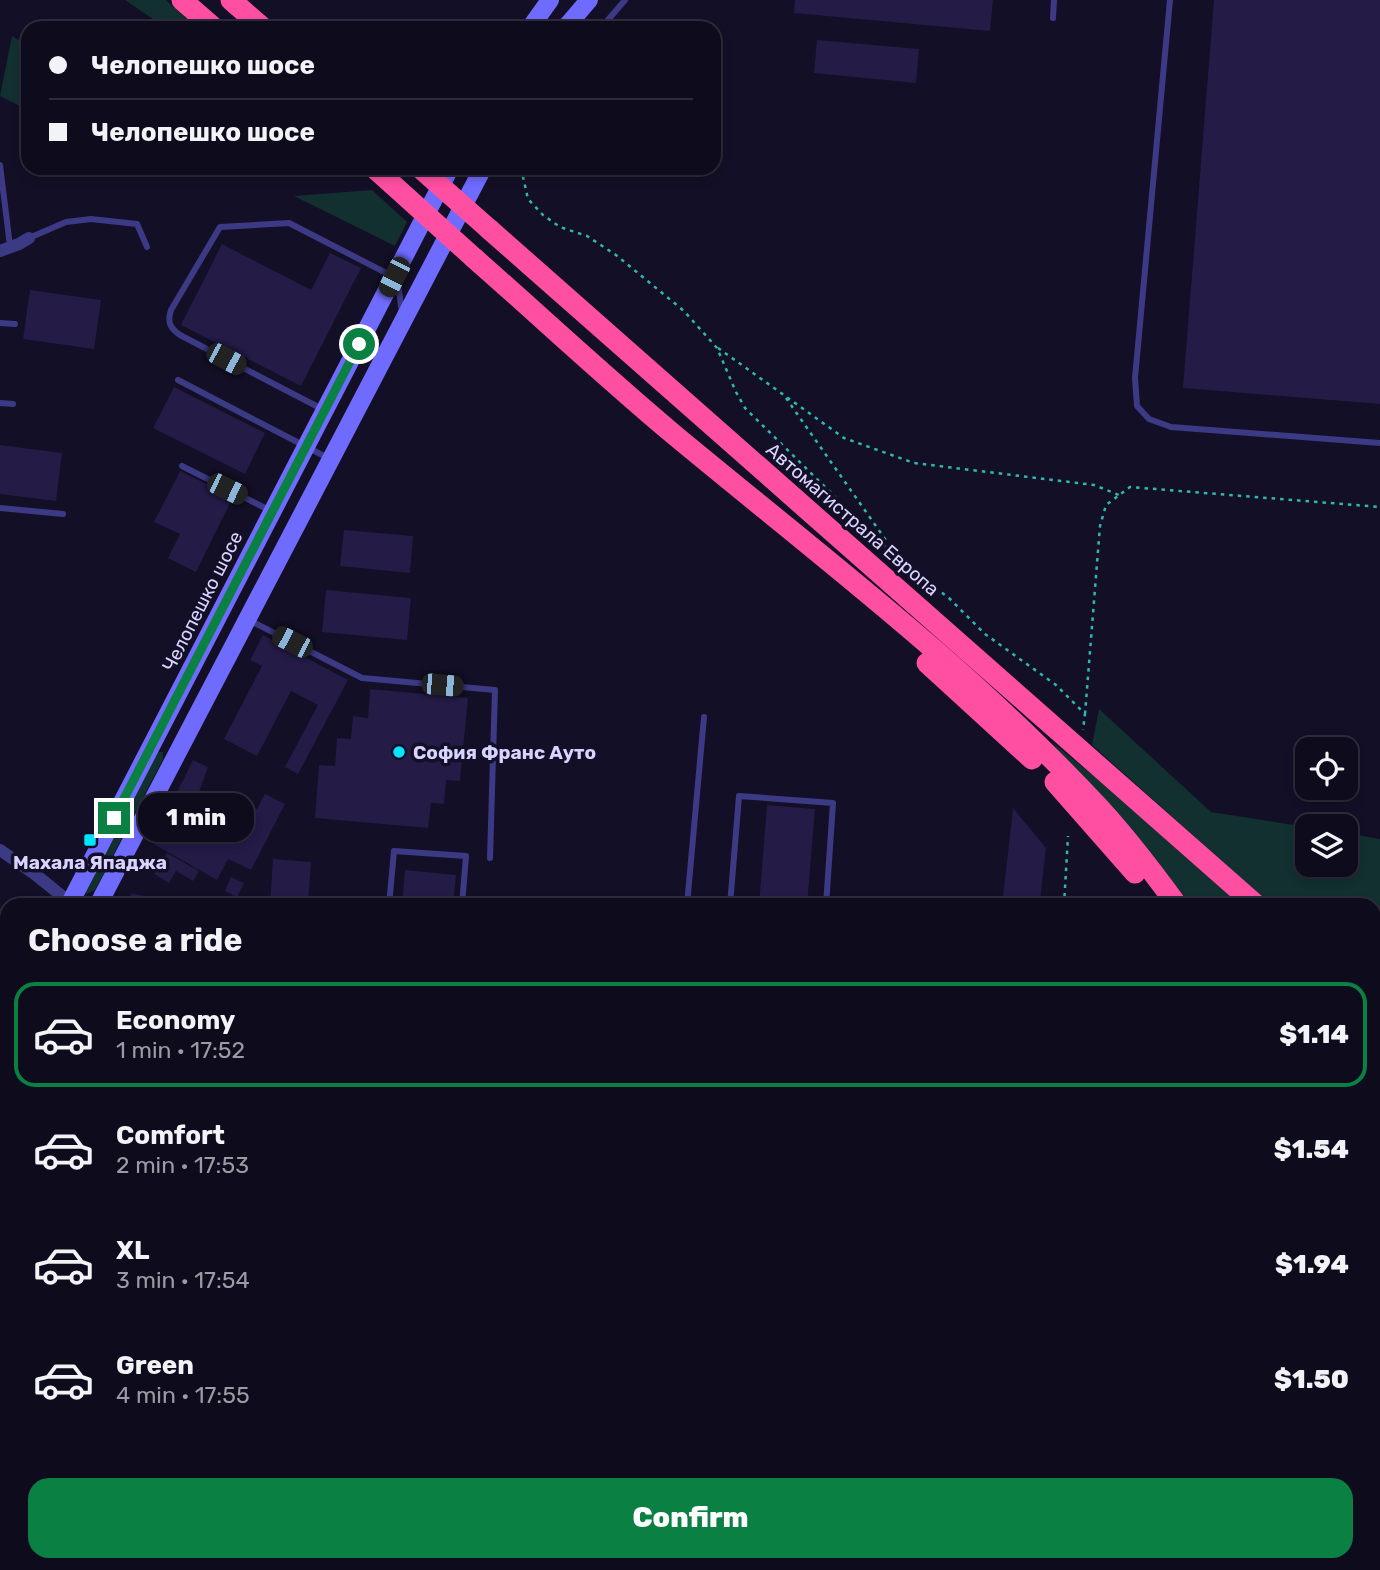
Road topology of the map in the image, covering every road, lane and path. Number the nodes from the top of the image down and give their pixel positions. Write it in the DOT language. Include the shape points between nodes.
graph roads {
  1 [pos="182,0"];
  2 [pos="231,0"];
  3 [pos="550,0"];
  4 [pos="589,0"];
  5 [pos="625,0"];
  6 [pos="1054,0"];
  7 [pos="1170,0"];
  8 [pos="1053,18"];
  9 [pos="206,21"];
  10 [pos="255,21"];
  11 [pos="535,21"];
  12 [pos="571,21"];
  13 [pos="607,21"];
  14 [pos="0,165"];
  15 [pos="382,175"];
  16 [pos="428,175"];
  17 [pos="446,175"];
  18 [pos="479,175"];
  19 [pos="523,175"];
  20 [pos="29,238"];
  21 [pos="147,247"];
  22 [pos="5,249"];
  23 [pos="394,277"];
  24 [pos="0,323"];
  25 [pos="402,323"];
  26 [pos="15,324"];
  27 [pos="717,348"];
  28 [pos="178,380"];
  29 [pos="784,396"];
  30 [pos="0,403"];
  31 [pos="13,404"];
  32 [pos="325,410"];
  33 [pos="670,431"];
  34 [pos="1380,443"];
  35 [pos="306,447"];
  36 [pos="331,459"];
  37 [pos="182,466"];
  38 [pos="1119,495"];
  39 [pos="1380,507"];
  40 [pos="0,508"];
  41 [pos="272,512"];
  42 [pos="63,514"];
  43 [pos="902,563"];
  44 [pos="247,619"];
  45 [pos="1085,714"];
  46 [pos="704,717"];
  47 [pos="1082,734"];
  48 [pos="1068,836"];
  49 [pos="0,850"];
  50 [pos="490,858"];
  51 [pos="64,898"];
  52 [pos="74,898"];
  53 [pos="102,898"];
  54 [pos="390,898"];
  55 [pos="463,898"];
  56 [pos="688,898"];
  57 [pos="731,898"];
  58 [pos="826,898"];
  59 [pos="1065,898"];
  60 [pos="1155,898"];
  61 [pos="1172,898"];
  62 [pos="1248,898"];
  1 -- 9 [label="highway"];
  2 -- 10 [label="highway"];
  3 -- 11 [label="main road"];
  4 -- 12 [label="main road"];
  5 -- 13 [label="lane"];
  6 -- 8 [label="lane"];
  7 -- 34 [label="lane" via="1137,365 1138,406 1149,419 1171,427"];
  14 -- 22 [label="lane"];
  15 -- 33 [label="highway, bridge"];
  16 -- 62 [label="highway, Автомагистрала Европа, bridge"];
  17 -- 23 [label="main road, Челопешко шосе"];
  18 -- 25 [label="main road"];
  19 -- 27 [label="path" via="528,199 543,215 616,255 684,311"];
  20 -- 21 [label="lane" via="66,222 90,219 137,224"];
  20 -- 22 [label="street"];
  23 -- 25 [label="lane"];
  23 -- 32 [label="main road, Челопешко шосе"];
  23 -- 32 [label="lane" via="289,223 220,227 171,310 169,324 180,335"];
  24 -- 26 [label="lane"];
  25 -- 36 [label="main road"];
  27 -- 29 [label="path"];
  27 -- 43 [label="path" via="745,408"];
  28 -- 35 [label="lane"];
  29 -- 38 [label="path" via="844,438 914,463 1094,485"];
  29 -- 43 [label="path"];
  30 -- 31 [label="lane"];
  32 -- 35 [label="main road, Челопешко шосе"];
  33 -- 60 [label="highway" via="1044,770"];
  33 -- 61 [label="highway" via="976,686 1092,800"];
  35 -- 36 [label="lane"];
  35 -- 41 [label="main road, Челопешко шосе"];
  36 -- 44 [label="main road"];
  37 -- 41 [label="lane"];
  38 -- 39 [label="path" via="1130,487"];
  38 -- 45 [label="path" via="1106,505 1100,526"];
  40 -- 42 [label="lane"];
  41 -- 52 [label="main road, Челопешко шосе"];
  43 -- 45 [label="path" via="949,598 985,634 1056,685"];
  44 -- 50 [label="lane" via="362,678 495,690"];
  44 -- 53 [label="main road"];
  45 -- 47 [label="path"];
  46 -- 56 [label="lane"];
  48 -- 59 [label="path"];
  49 -- 51 [label="street"];
  54 -- 55 [label="lane" via="394,851 466,856"];
  57 -- 58 [label="lane" via="739,796 833,803"];
}
